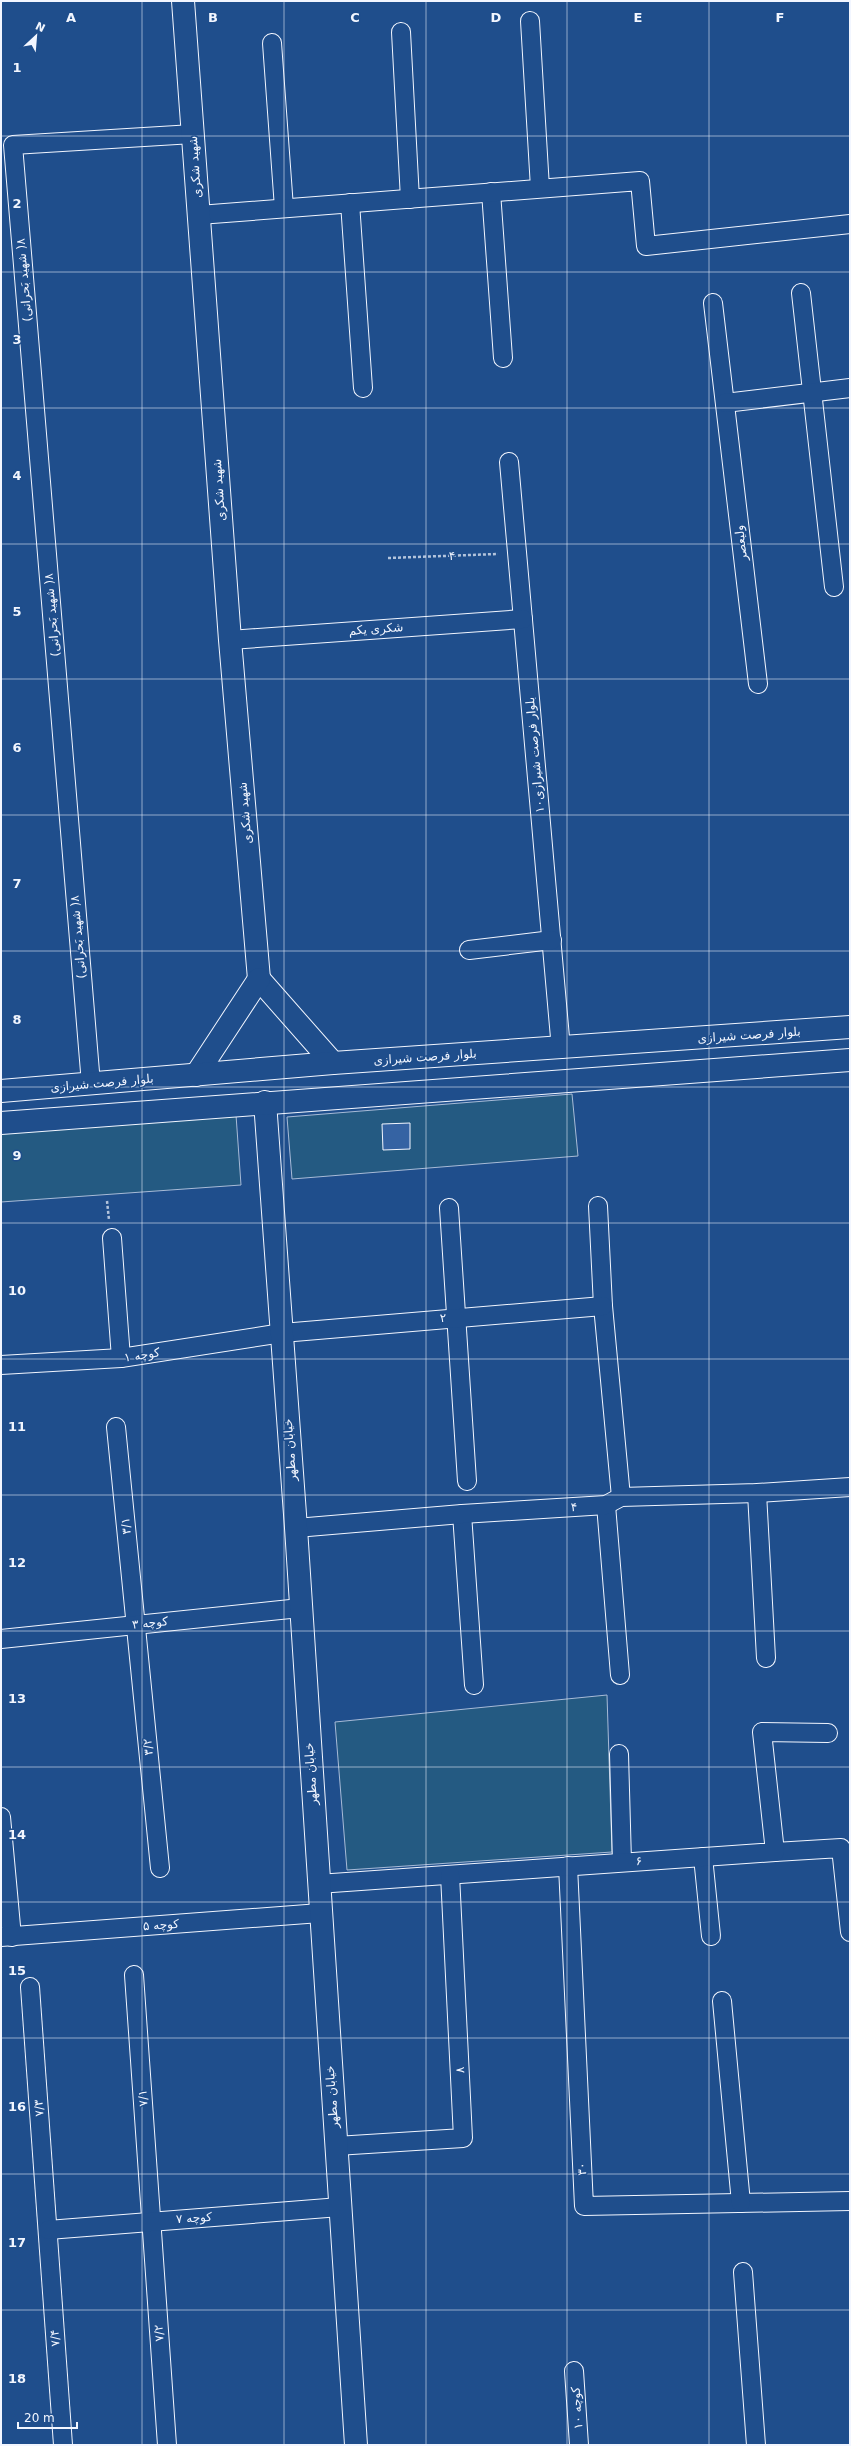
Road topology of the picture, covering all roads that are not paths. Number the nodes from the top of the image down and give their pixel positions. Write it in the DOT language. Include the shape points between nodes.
graph roads {
  1 [pos="183,1"];
  2 [pos="530,21"];
  3 [pos="401,32"];
  4 [pos="272,43"];
  5 [pos="193,134"];
  6 [pos="540,188"];
  7 [pos="491,192"];
  8 [pos="410,199"];
  9 [pos="350,203"];
  10 [pos="284,208"];
  11 [pos="199,215"];
  12 [pos="850,224"];
  13 [pos="801,293"];
  14 [pos="713,303"];
  15 [pos="503,358"];
  16 [pos="363,388"];
  17 [pos="850,388"];
  18 [pos="812,392"];
  19 [pos="725,403"];
  20 [pos="509,462"];
  21 [pos="834,587"];
  22 [pos="523,618"];
  23 [pos="230,640"];
  24 [pos="758,684"];
  25 [pos="552,940"];
  26 [pos="469,950"];
  27 [pos="259,979"];
  28 [pos="850,1027"];
  29 [pos="561,1048"];
  30 [pos="850,1060"];
  31 [pos="333,1064"];
  32 [pos="196,1075"];
  33 [pos="91,1084"];
  34 [pos="1,1091"];
  35 [pos="265,1102"];
  36 [pos="1,1123"];
  37 [pos="598,1206"];
  38 [pos="449,1208"];
  39 [pos="112,1238"];
  40 [pos="603,1306"];
  41 [pos="456,1317"];
  42 [pos="282,1333"];
  43 [pos="121,1358"];
  44 [pos="1,1365"];
  45 [pos="116,1427"];
  46 [pos="467,1481"];
  47 [pos="850,1487"];
  48 [pos="757,1493"];
  49 [pos="613,1501"];
  50 [pos="462,1514"];
  51 [pos="296,1528"];
  52 [pos="300,1608"];
  53 [pos="136,1625"];
  54 [pos="1,1639"];
  55 [pos="766,1658"];
  56 [pos="620,1675"];
  57 [pos="474,1685"];
  58 [pos="828,1733"];
  59 [pos="619,1754"];
  60 [pos="1,1817"];
  61 [pos="775,1852"];
  62 [pos="703,1857"];
  63 [pos="622,1862"];
  64 [pos="568,1866"];
  65 [pos="160,1868"];
  66 [pos="450,1875"];
  67 [pos="318,1884"];
  68 [pos="320,1913"];
  69 [pos="850,1932"];
  70 [pos="711,1936"];
  71 [pos="7,1937"];
  72 [pos="134,1975"];
  73 [pos="30,1987"];
  74 [pos="722,2001"];
  75 [pos="336,2146"];
  76 [pos="850,2201"];
  77 [pos="740,2203"];
  78 [pos="340,2207"];
  79 [pos="151,2222"];
  80 [pos="48,2230"];
  81 [pos="743,2272"];
  82 [pos="574,2372"];
  83 [pos="63,2445"];
  84 [pos="167,2445"];
  85 [pos="356,2445"];
  86 [pos="579,2445"];
  87 [pos="756,2445"];
  1 -- 5 [label="street, شهید شکری"];
  2 -- 6 [label="street"];
  3 -- 8 [label="street"];
  4 -- 10 [label="street"];
  5 -- 11 [label="street, شهید شکری"];
  5 -- 33 [label="street, (شهید بَحرانی )۸" via="13,145"];
  6 -- 7 [label="street"];
  6 -- 12 [label="street" via="640,181 646,246"];
  7 -- 8 [label="street"];
  7 -- 15 [label="street"];
  8 -- 9 [label="street"];
  9 -- 10 [label="street"];
  9 -- 16 [label="street"];
  10 -- 11 [label="street"];
  11 -- 23 [label="street, شهید شکری"];
  13 -- 18 [label="street"];
  14 -- 19 [label="street, ولیعصر"];
  17 -- 18 [label="street"];
  18 -- 19 [label="street"];
  18 -- 21 [label="street"];
  19 -- 24 [label="street, ولیعصر"];
  20 -- 22 [label="street, بلوار فرصت شیرازی۱۰"];
  22 -- 23 [label="street, شکری یکم"];
  22 -- 25 [label="street, بلوار فرصت شیرازی۱۰"];
  23 -- 27 [label="street, شهید شکری"];
  25 -- 26 [label="street"];
  25 -- 29 [label="street, بلوار فرصت شیرازی۱۰"];
  27 -- 31 [label="street"];
  27 -- 32 [label="street"];
  28 -- 29 [label="street, بلوار فرصت شیرازی"];
  29 -- 31 [label="street, بلوار فرصت شیرازی"];
  30 -- 35 [label="street"];
  31 -- 32 [label="street, بلوار فرصت شیرازی"];
  32 -- 33 [label="street, بلوار فرصت شیرازی"];
  33 -- 34 [label="street, بلوار فرصت شیرازی"];
  35 -- 36 [label="street"];
  35 -- 42 [label="street, خیابان مطهر"];
  37 -- 40 [label="street"];
  38 -- 41 [label="street"];
  39 -- 43 [label="street"];
  40 -- 41 [label="street, ۲"];
  40 -- 49 [label="street"];
  41 -- 42 [label="street, ۲"];
  41 -- 46 [label="street"];
  42 -- 43 [label="street, کوچه ۱"];
  42 -- 51 [label="street, خیابان مطهر"];
  43 -- 44 [label="street, کوچه ۱"];
  45 -- 53 [label="street, ۳/۱"];
  47 -- 48 [label="street, ۴"];
  48 -- 49 [label="street, ۴"];
  48 -- 55 [label="street"];
  49 -- 50 [label="street, ۴"];
  49 -- 56 [label="street"];
  50 -- 51 [label="street, ۴"];
  50 -- 57 [label="street"];
  51 -- 52 [label="street, خیابان مطهر"];
  52 -- 53 [label="street, کوچه ۳"];
  52 -- 67 [label="street, خیابان مطهر"];
  53 -- 54 [label="street, کوچه ۳"];
  53 -- 65 [label="street, ۳/۲"];
  58 -- 61 [label="street" via="762,1732"];
  59 -- 63 [label="street"];
  60 -- 71 [label="street"];
  61 -- 62 [label="street, ۶"];
  61 -- 69 [label="street, ۶" via="841,1848"];
  62 -- 63 [label="street, ۶"];
  62 -- 70 [label="street"];
  63 -- 64 [label="street, ۶"];
  64 -- 66 [label="street, ۶"];
  64 -- 77 [label="street, ۳۰" via="584,2206"];
  66 -- 67 [label="street, ۶"];
  66 -- 75 [label="street, ۸" via="463,2138"];
  67 -- 68 [label="street, خیابان مطهر"];
  68 -- 71 [label="street, کوچه ۵"];
  68 -- 75 [label="street, خیابان مطهر"];
  72 -- 79 [label="street, ۷/۱"];
  73 -- 80 [label="street, ۷/۳"];
  74 -- 77 [label="street"];
  75 -- 78 [label="street, خیابان مطهر"];
  76 -- 77 [label="street, ۳۰"];
  78 -- 79 [label="street, کوچه ۷"];
  78 -- 85 [label="street, خیابان مطهر"];
  79 -- 80 [label="street, کوچه ۷"];
  79 -- 84 [label="street, ۷/۲"];
  80 -- 83 [label="street, ۷/۴"];
  81 -- 87 [label="street"];
  82 -- 86 [label="street, کوچه ۱۰"];
}
